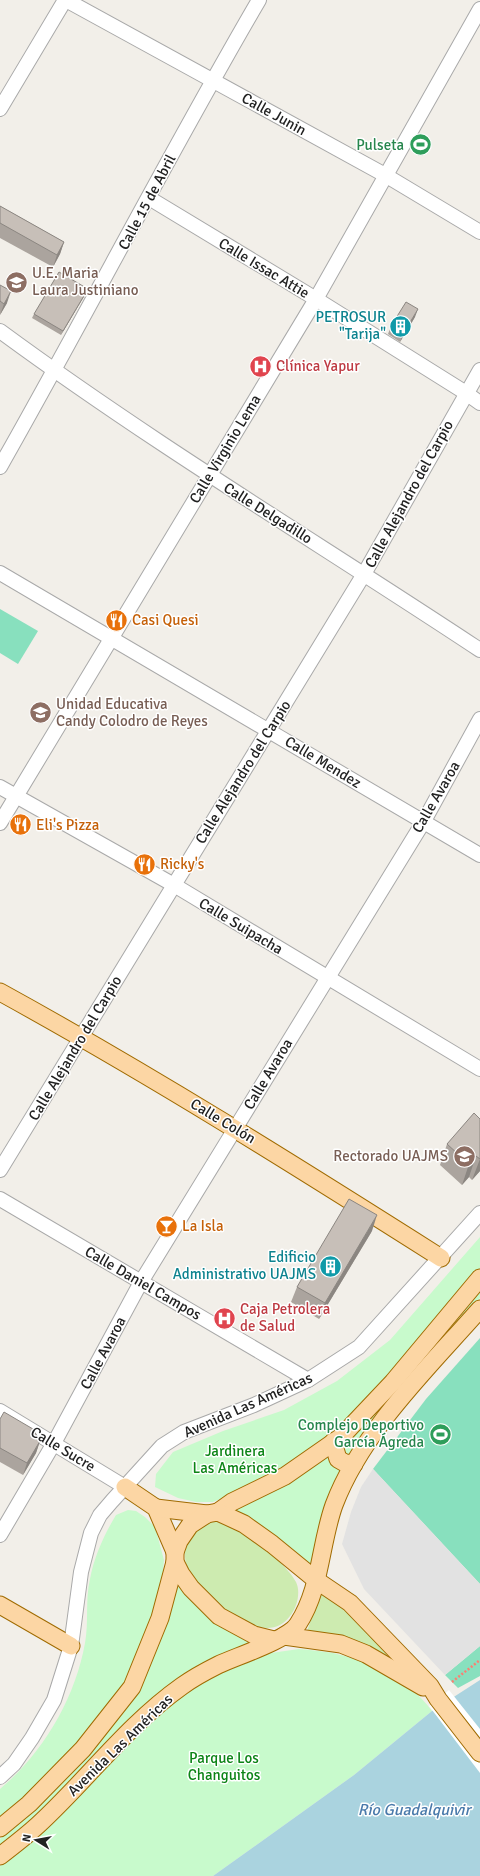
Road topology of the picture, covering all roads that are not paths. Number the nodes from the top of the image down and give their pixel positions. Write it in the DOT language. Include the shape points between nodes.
graph roads {
  1 [pos="66,0"];
  2 [pos="259,0"];
  3 [pos="480,9"];
  4 [pos="212,79"];
  5 [pos="0,109"];
  6 [pos="386,175"];
  7 [pos="149,198"];
  8 [pos="480,232"];
  9 [pos="316,299"];
  10 [pos="0,331"];
  11 [pos="480,370"];
  12 [pos="54,371"];
  13 [pos="466,393"];
  14 [pos="480,403"];
  15 [pos="0,467"];
  16 [pos="208,475"];
  17 [pos="0,573"];
  18 [pos="364,574"];
  19 [pos="111,638"];
  20 [pos="480,650"];
  21 [pos="480,719"];
  22 [pos="269,730"];
  23 [pos="0,786"];
  24 [pos="17,796"];
  25 [pos="424,821"];
  26 [pos="0,823"];
  27 [pos="480,855"];
  28 [pos="174,885"];
  29 [pos="326,978"];
  30 [pos="0,992"];
  31 [pos="83,1037"];
  32 [pos="480,1069"];
  33 [pos="236,1128"];
  34 [pos="0,1170"];
  35 [pos="0,1199"];
  36 [pos="480,1213"];
  37 [pos="441,1258"];
  38 [pos="480,1278"];
  39 [pos="141,1282"];
  40 [pos="480,1309"];
  41 [pos="308,1380"];
  42 [pos="0,1411"];
  43 [pos="333,1442"];
  44 [pos="54,1444"];
  45 [pos="354,1464"];
  46 [pos="125,1487"];
  47 [pos="156,1508"];
  48 [pos="213,1513"];
  49 [pos="0,1535"];
  50 [pos="175,1557"];
  51 [pos="316,1580"];
  52 [pos="0,1605"];
  53 [pos="279,1638"];
  54 [pos="71,1646"];
  55 [pos="438,1699"];
  56 [pos="480,1753"];
  57 [pos="0,1777"];
  58 [pos="0,1828"];
  59 [pos="0,1856"];
  1 -- 4 [label="street, Calle Junin"];
  1 -- 5 [label="street"];
  2 -- 4 [label="street, Calle 15 de Abril"];
  3 -- 6 [label="street, Calle Virginio Lema"];
  4 -- 6 [label="street, Calle Junin"];
  4 -- 7 [label="street, Calle 15 de Abril"];
  6 -- 8 [label="street, Calle Junin"];
  6 -- 9 [label="street, Calle Virginio Lema"];
  7 -- 9 [label="street, Calle Issac Attie"];
  7 -- 12 [label="street, Calle 15 de Abril"];
  9 -- 13 [label="street, Calle Issac Attie"];
  9 -- 16 [label="street, Calle Virginio Lema"];
  10 -- 12 [label="street, Calle Delgadillo"];
  11 -- 13 [label="street, Calle Alejandro del Carpio"];
  12 -- 15 [label="street, Calle 15 de Abril"];
  12 -- 16 [label="street, Calle Delgadillo"];
  13 -- 14 [label="street, Calle Issac Attie"];
  13 -- 18 [label="street, Calle Alejandro del Carpio"];
  16 -- 18 [label="street, Calle Delgadillo"];
  16 -- 19 [label="street, Calle Virginio Lema"];
  17 -- 19 [label="street, Calle Mendez"];
  18 -- 20 [label="street, Calle Delgadillo"];
  18 -- 22 [label="street, Calle Alejandro del Carpio"];
  19 -- 22 [label="street, Calle Mendez"];
  19 -- 24 [label="street, Calle Virginio Lema"];
  21 -- 25 [label="street, Calle Avaroa"];
  22 -- 25 [label="street, Calle Mendez"];
  22 -- 28 [label="street, Calle Alejandro del Carpio"];
  23 -- 24 [label="street, Calle Suipacha"];
  24 -- 26 [label="street, Calle Virginio Lema"];
  24 -- 28 [label="street, Calle Suipacha"];
  25 -- 27 [label="street, Calle Mendez"];
  25 -- 29 [label="street, Calle Avaroa"];
  28 -- 29 [label="street, Calle Suipacha"];
  28 -- 31 [label="street, Calle Alejandro del Carpio"];
  29 -- 32 [label="street, Calle Suipacha"];
  29 -- 33 [label="street, Calle Avaroa"];
  30 -- 31 [label="main road, Calle Colón"];
  31 -- 33 [label="main road, Calle Colón"];
  31 -- 34 [label="street, Calle Alejandro del Carpio"];
  33 -- 37 [label="main road, Calle Colón"];
  33 -- 39 [label="street, Calle Avaroa"];
  35 -- 39 [label="street, Calle Daniel Campos"];
  36 -- 37 [label="street, Avenida Las Américas"];
  37 -- 41 [label="street, Avenida Las Américas" via="359,1348"];
  38 -- 43 [label="main road" via="394,1382 341,1437"];
  39 -- 41 [label="street, Calle Daniel Campos"];
  39 -- 44 [label="street, Calle Avaroa"];
  40 -- 45 [label="main road" via="404,1396 374,1433"];
  41 -- 46 [label="street, Avenida Las Américas" via="254,1405 184,1432 162,1446"];
  42 -- 44 [label="street, Calle Sucre"];
  43 -- 45 [label="main road" via="338,1459"];
  43 -- 48 [label="main road" via="285,1476"];
  44 -- 46 [label="street, Calle Sucre"];
  44 -- 49 [label="street, Calle Avaroa"];
  45 -- 51 [label="main road" via="334,1505"];
  46 -- 47 [label="main road"];
  46 -- 54 [label="street, Avenida Las Américas" via="100,1515 91,1533 81,1572"];
  47 -- 48 [label="main road"];
  47 -- 50 [label="main road"];
  48 -- 50 [label="main road" via="190,1525 179,1541"];
  48 -- 51 [label="main road" via="244,1524"];
  50 -- 53 [label="main road" via="191,1588 219,1616 254,1635"];
  50 -- 58 [label="main road, Avenida Las Américas" via="160,1618 132,1688 83,1749 29,1804"];
  51 -- 53 [label="main road" via="297,1625"];
  51 -- 55 [label="main road" via="350,1603 421,1676"];
  52 -- 54 [label="main road"];
  53 -- 55 [label="main road" via="340,1644 366,1654 402,1674"];
  53 -- 59 [label="main road, Avenida Las Américas" via="218,1665 182,1686 107,1753 38,1825"];
  54 -- 57 [label="street, Avenida Las Américas" via="54,1700 14,1764"];
  55 -- 56 [label="main road"];
}
